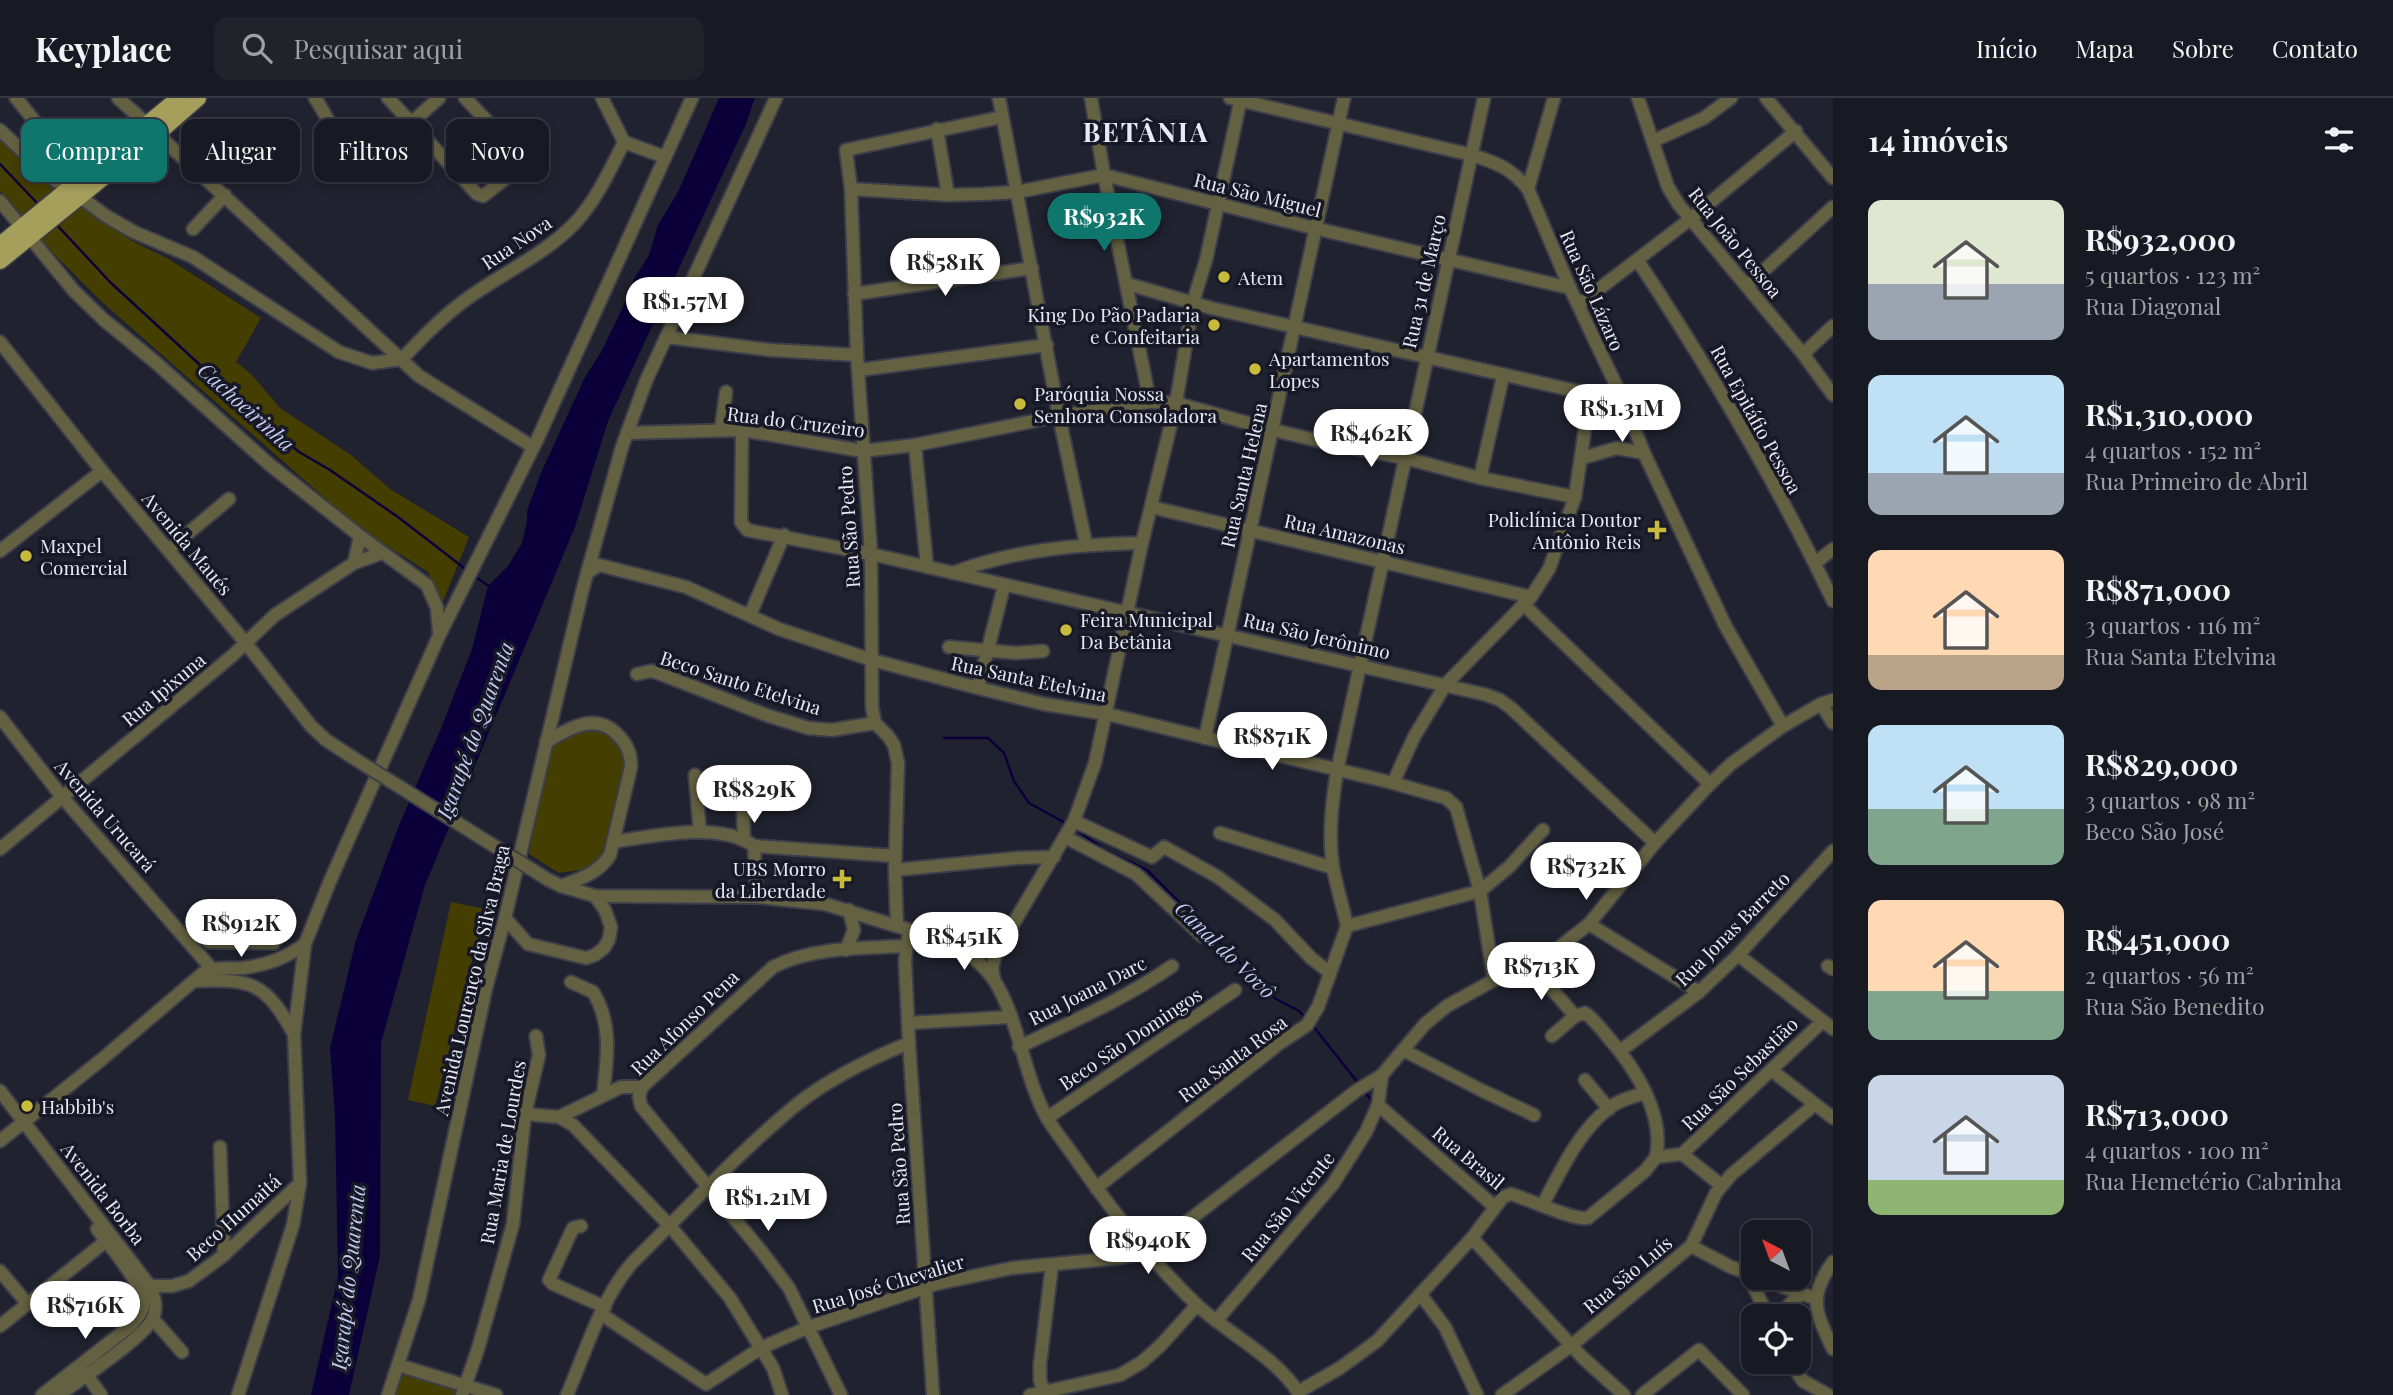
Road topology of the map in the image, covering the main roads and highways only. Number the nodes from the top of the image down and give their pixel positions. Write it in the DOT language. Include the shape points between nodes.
graph roads {
  1 [pos="179,98"];
  2 [pos="198,98"];
  3 [pos="161,119"];
  4 [pos="167,119"];
  5 [pos="86,182"];
  6 [pos="29,230"];
  7 [pos="0,246"];
  8 [pos="0,261"];
  1 -- 3 [label="main road"];
  2 -- 4 [label="main road"];
  5 -- 6 [label="main road"];
  6 -- 7 [label="main road"];
  6 -- 8 [label="main road"];
}
